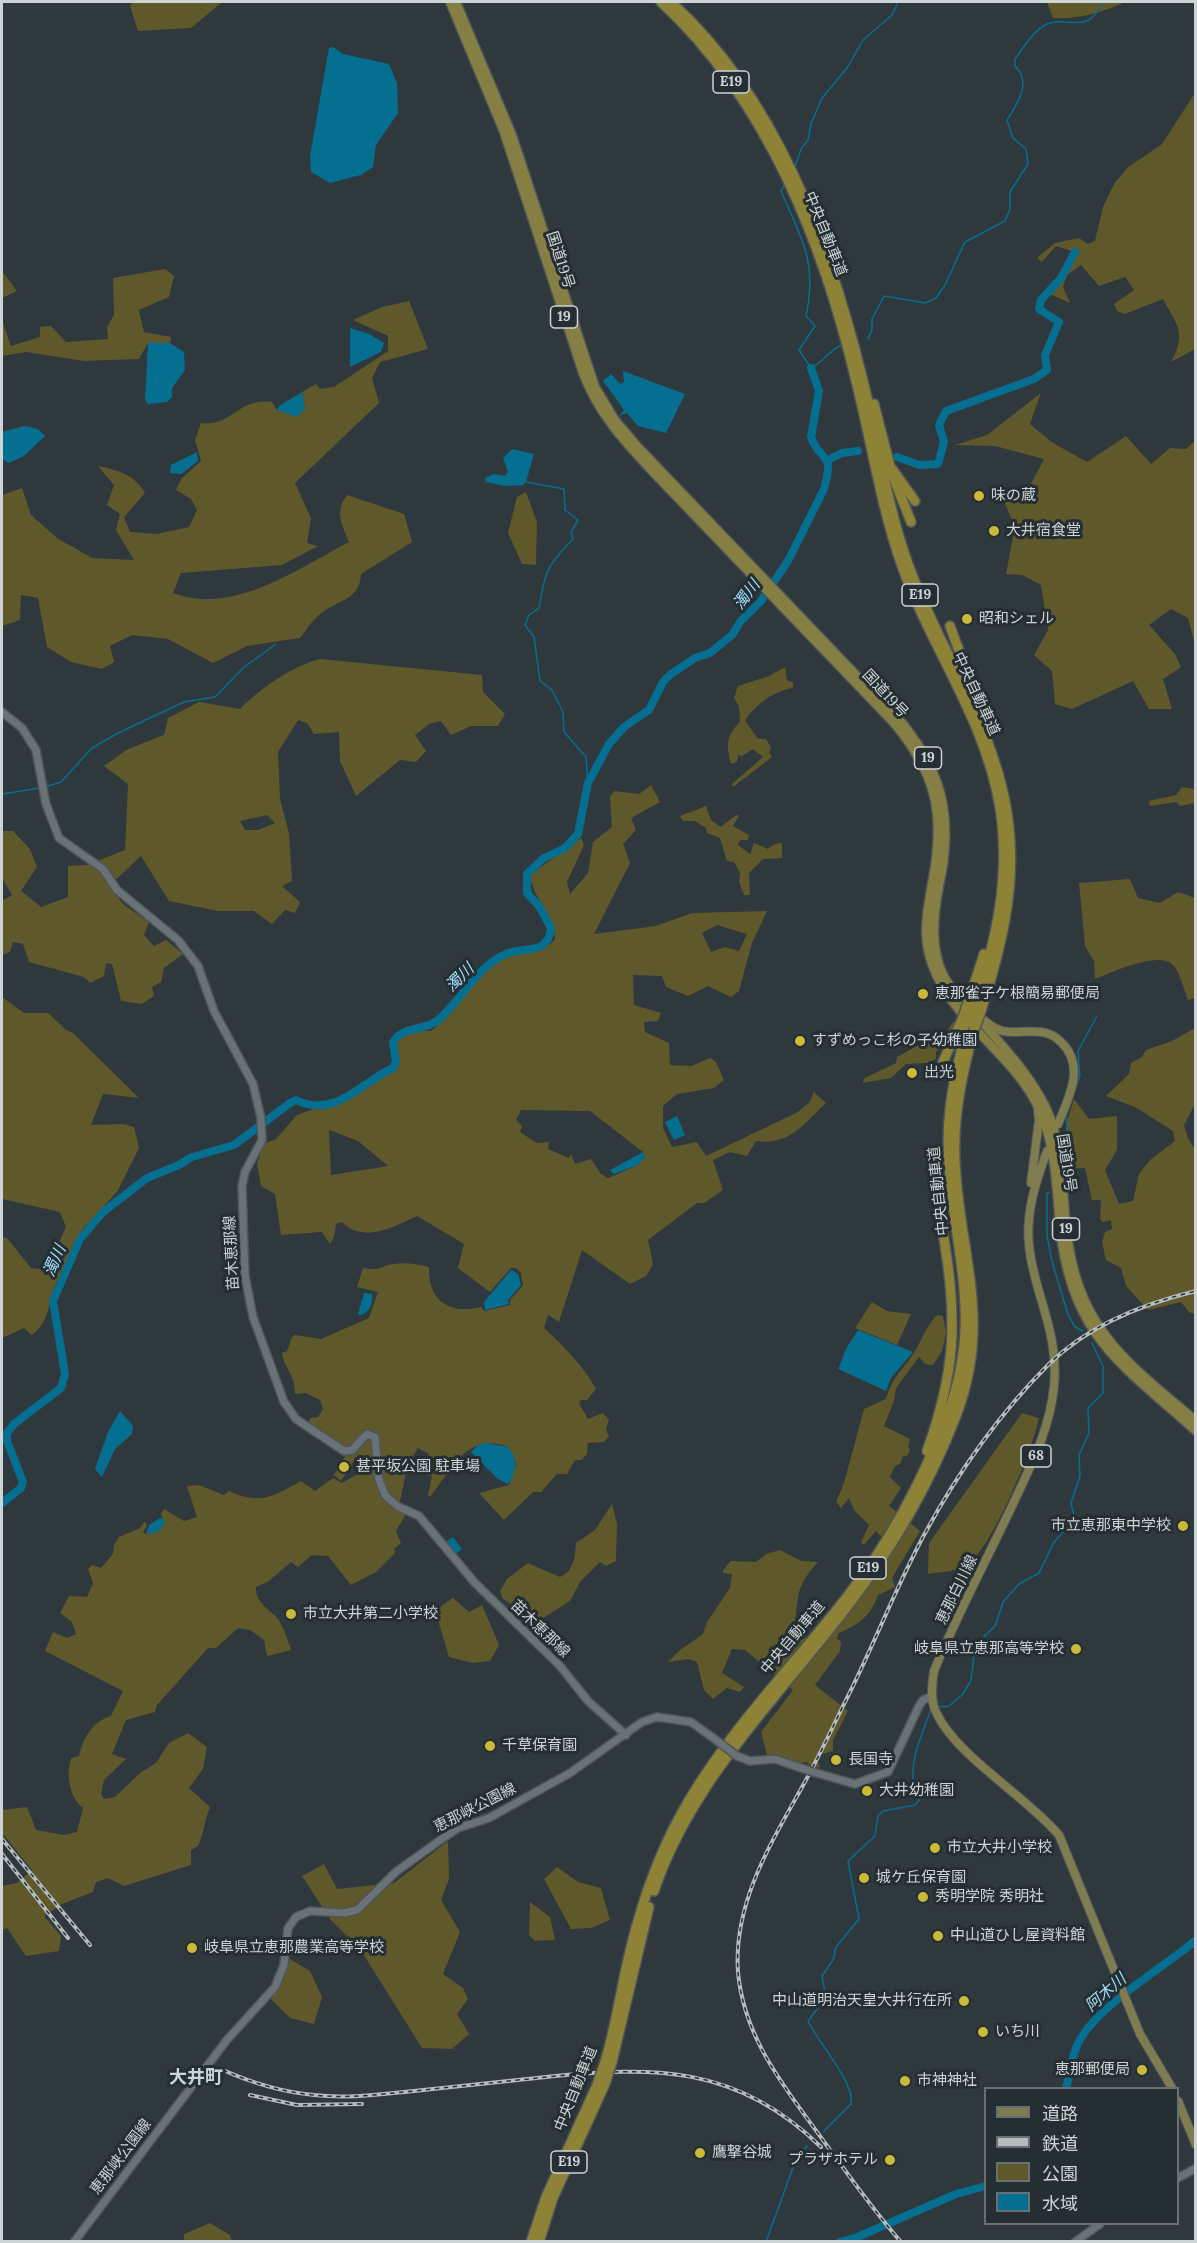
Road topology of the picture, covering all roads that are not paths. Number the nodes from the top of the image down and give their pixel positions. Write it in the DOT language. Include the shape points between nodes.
graph roads {
  1 [pos="450,2"];
  2 [pos="456,2"];
  3 [pos="661,2"];
  4 [pos="671,2"];
  5 [pos="789,176"];
  6 [pos="844,310"];
  7 [pos="890,466"];
  8 [pos="915,501"];
  9 [pos="911,522"];
  10 [pos="763,581"];
  11 [pos="779,599"];
  12 [pos="950,626"];
  13 [pos="2,712"];
  14 [pos="1009,828"];
  15 [pos="975,1008"];
  16 [pos="968,1024"];
  17 [pos="1021,1033"];
  18 [pos="1012,1058"];
  19 [pos="943,1062"];
  20 [pos="1017,1074"];
  21 [pos="1058,1124"];
  22 [pos="1047,1151"];
  23 [pos="934,1185"];
  24 [pos="1031,1199"];
  25 [pos="1196,1421"];
  26 [pos="1196,1431"];
  27 [pos="911,1496"];
  28 [pos="934,1704"];
  29 [pos="626,1735"];
  30 [pos="609,2062"];
  31 [pos="601,2085"];
  32 [pos="1171,2087"];
  33 [pos="1179,2103"];
  34 [pos="1196,2145"];
  35 [pos="1196,2168"];
  36 [pos="1179,2177"];
  37 [pos="1097,2225"];
  38 [pos="74,2241"];
  39 [pos="531,2241"];
  40 [pos="539,2241"];
  41 [pos="1075,2241"];
  1 -- 10 [label="highway, 国道19号 / 19" via="504,132 594,399 615,431"];
  2 -- 10 [label="highway, 国道19号 / 19" via="512,135 595,387 637,446"];
  3 -- 5 [label="highway, 中央自動車道 / E19" via="696,37 735,87"];
  4 -- 5 [label="highway, 中央自動車道 / E19" via="701,32 740,83"];
  5 -- 6 [label="highway, 中央自動車道 / E19" via="820,240"];
  5 -- 15 [label="highway, 中央自動車道 / E19" via="838,313 901,564 986,753 1000,807 1004,872 995,938"];
  6 -- 7 [label="highway" via="857,343"];
  6 -- 14 [label="highway, 中央自動車道 / E19" via="898,533 929,616 985,731 1000,778"];
  7 -- 8 [label="highway"];
  7 -- 9 [label="highway"];
  10 -- 11 [label="highway, 国道19号 / 19"];
  11 -- 15 [label="highway, 国道19号 / 19" via="903,724 935,774 943,801 946,835 935,947 945,978"];
  11 -- 20 [label="highway, 国道19号 / 19" via="894,723 921,760 934,791 939,821 938,853 926,922 931,962 951,998"];
  12 -- 14 [label="highway" via="997,752 1012,815"];
  13 -- 29 [label="main road, 苗木恵那線" via="22,728 36,750 50,820 59,838 98,864 117,890 178,940 196,963 214,1011 253,1084 263,1131 243,1181 245,1276 253,1317 284,1402 307,1427 344,1451 352,1450 367,1434 375,1437 379,1480 389,1499 419,1516 474,1583"];
  14 -- 15 [label="highway, 中央自動車道 / E19" via="1011,872 1007,912"];
  15 -- 16 [label="highway, 中央自動車道 / E19, bridge"];
  15 -- 17 [label="main road" via="998,1032"];
  15 -- 18 [label="highway, 国道19号 / 19"];
  16 -- 19 [label="highway"];
  16 -- 27 [label="highway, 中央自動車道 / E19" via="953,1083 948,1146 966,1298 964,1354 949,1410"];
  16 -- 30 [label="highway, 中央自動車道 / E19" via="955,1145 972,1278 973,1337 956,1414 914,1504 879,1562 833,1625 735,1743 681,1829 649,1905"];
  17 -- 18 [label="main road" via="1005,1041"];
  17 -- 21 [label="main road" via="1053,1036 1072,1057 1074,1079"];
  18 -- 25 [label="highway, 国道19号 / 19" via="1047,1109 1057,1139 1068,1247 1083,1300 1118,1353"];
  20 -- 24 [label="main road, 68" via="1039,1116"];
  20 -- 26 [label="highway, 国道19号 / 19" via="1041,1112 1053,1153 1064,1257 1078,1303 1091,1328 1122,1368"];
  22 -- 24 [label="main road, 恵那白川線 / 68"];
  23 -- 27 [label="highway" via="948,1265 954,1336 943,1402"];
  24 -- 28 [label="main road, 恵那白川線 / 68" via="1029,1251 1053,1345 1052,1405 1038,1450 938,1662"];
  27 -- 30 [label="highway, 中央自動車道 / E19" via="861,1577 730,1740 675,1826 636,1928"];
  28 -- 29 [label="main road, 恵那峡公園線, bridge" via="923,1700 888,1772 855,1784 775,1759 750,1761 737,1756 698,1724 664,1718 642,1722"];
  28 -- 32 [label="main road" via="949,1736 1043,1816 1059,1835 1140,2034"];
  29 -- 38 [label="main road, 恵那峡公園線" via="549,1785 483,1821 458,1828 397,1872 357,1910 310,1911 296,1917 288,1928 285,1965 275,1987 226,2041"];
  30 -- 31 [label="highway, 中央自動車道 / E19, bridge"];
  31 -- 39 [label="highway, 中央自動車道 / E19" via="546,2197"];
  31 -- 40 [label="highway, 中央自動車道 / E19"];
  33 -- 34 [label="main road"];
  35 -- 36 [label="main road"];
  37 -- 41 [label="main road"];
}
